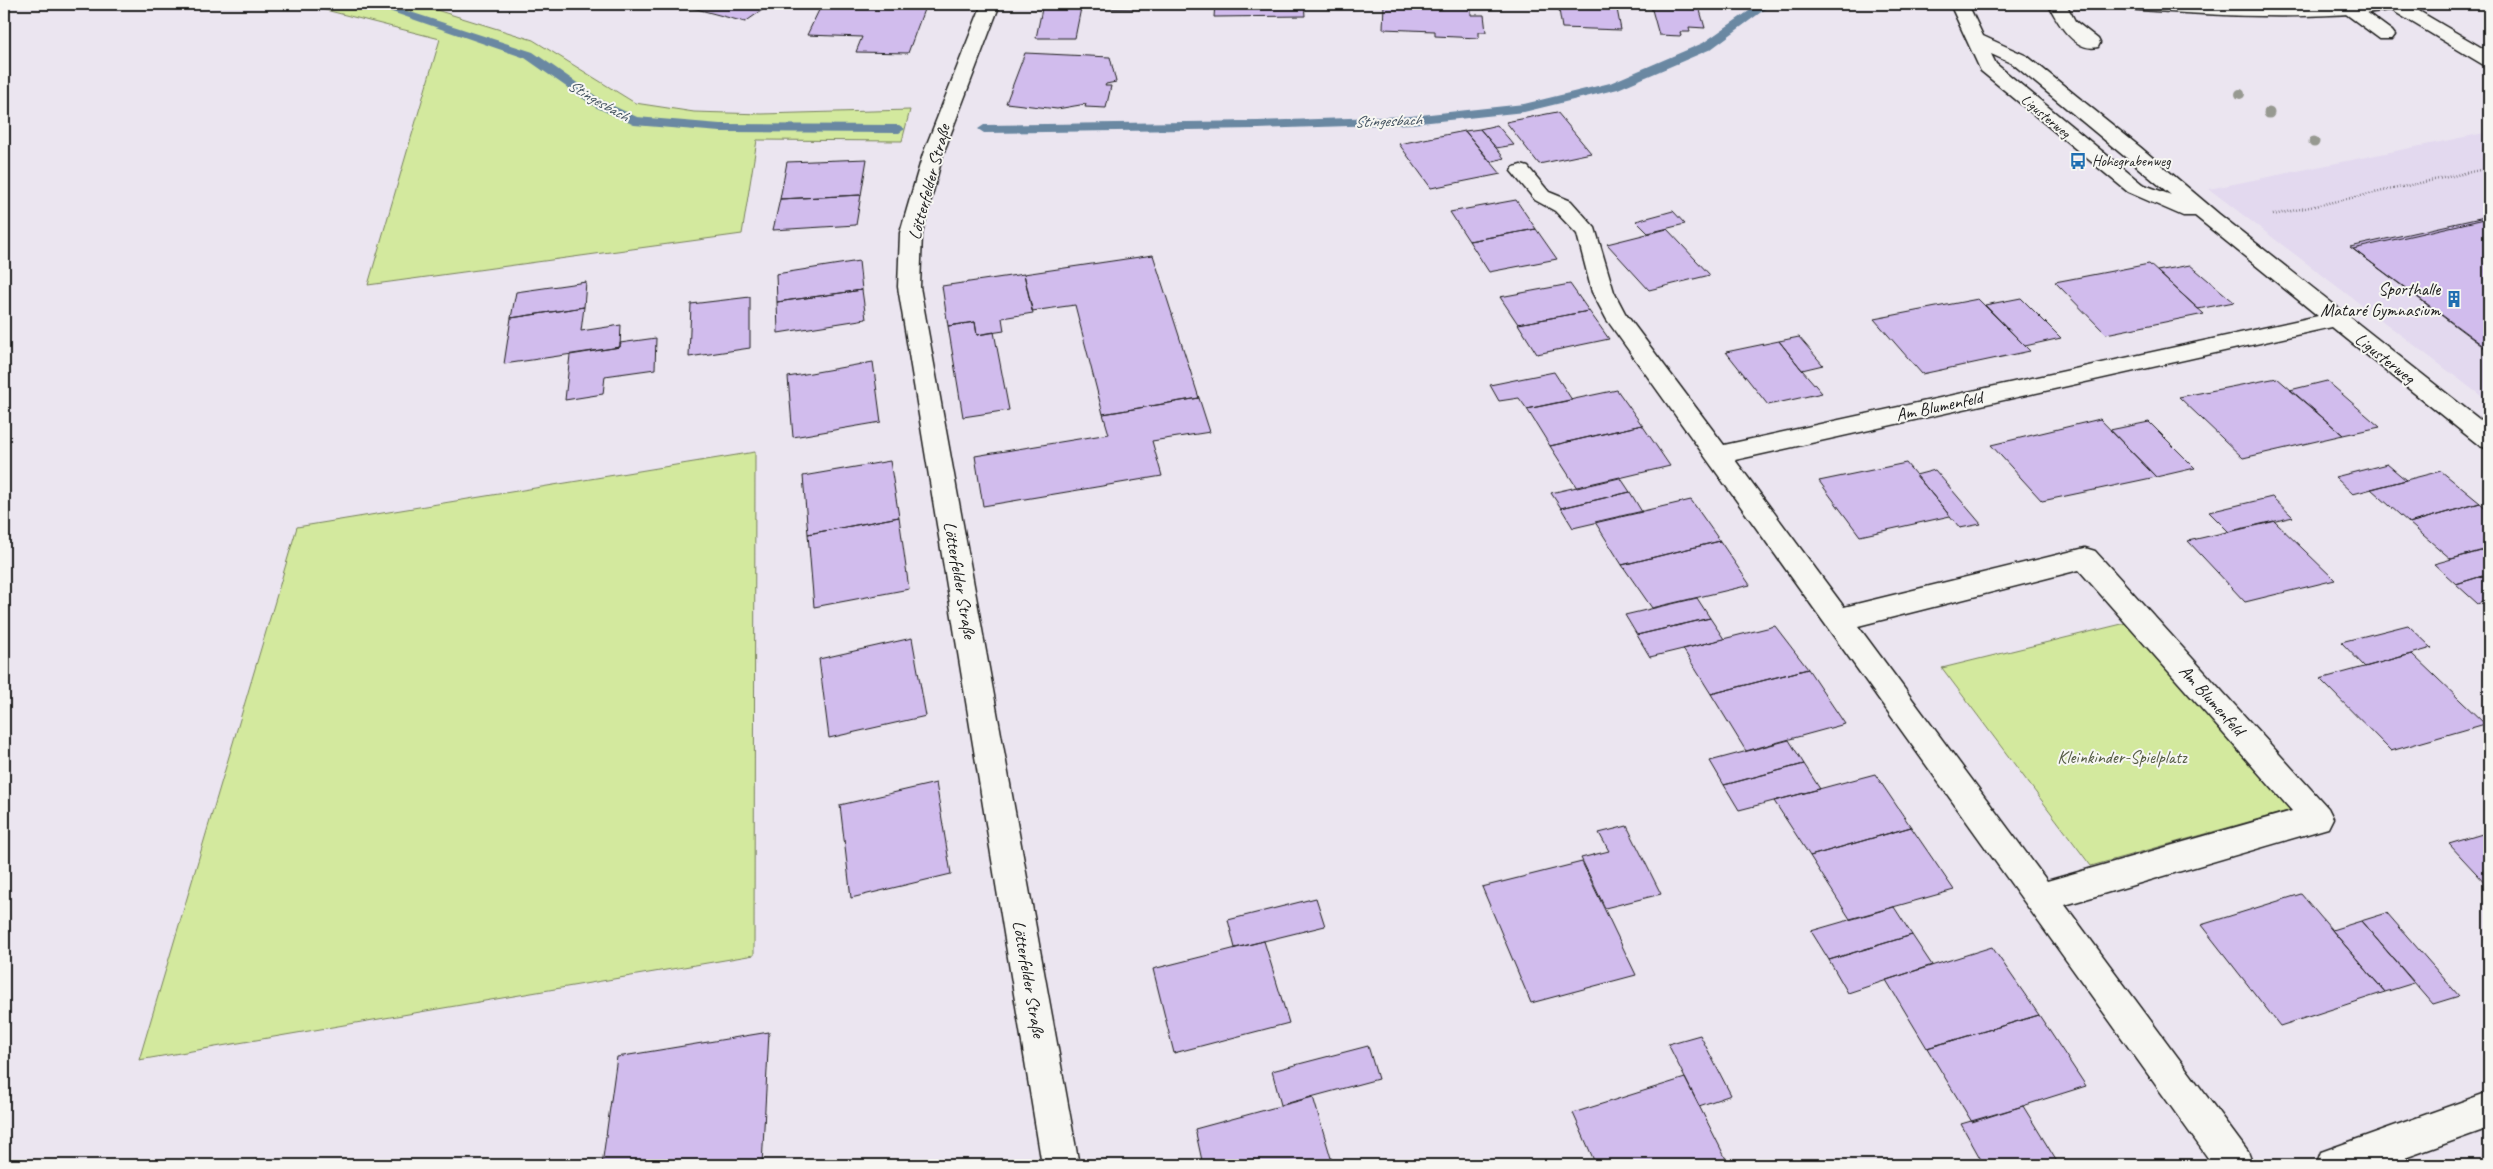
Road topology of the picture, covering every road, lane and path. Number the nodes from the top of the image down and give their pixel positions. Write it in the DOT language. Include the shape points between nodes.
graph roads {
  1 [pos="991,4"];
  2 [pos="1959,4"];
  3 [pos="2057,4"];
  4 [pos="2127,4"];
  5 [pos="2398,4"];
  6 [pos="2352,10"];
  7 [pos="2386,35"];
  8 [pos="1974,39"];
  9 [pos="2091,43"];
  10 [pos="2489,60"];
  11 [pos="2489,168"];
  12 [pos="1521,171"];
  13 [pos="2268,216"];
  14 [pos="2211,219"];
  15 [pos="2336,319"];
  16 [pos="2489,440"];
  17 [pos="1719,455"];
  18 [pos="1837,620"];
  19 [pos="2040,898"];
  20 [pos="2489,1110"];
  21 [pos="1061,1165"];
  22 [pos="2235,1165"];
  23 [pos="2334,1165"];
  1 -- 21 [label="street, Lötterfelder Straße" via="933,154 911,233 909,287"];
  2 -- 8 [label="street, Ligusterweg"];
  3 -- 9 [label="street" via="2067,24"];
  4 -- 6 [label="street" via="2240,12"];
  5 -- 6 [label="street"];
  5 -- 10 [label="street"];
  6 -- 7 [label="street"];
  8 -- 14 [label="street, Ligusterweg" via="2020,60"];
  8 -- 14 [label="street, Ligusterweg" via="1988,68 2135,188"];
  11 -- 13 [label="path"];
  12 -- 17 [label="street" via="1542,196 1563,206 1587,233 1603,292 1615,315"];
  14 -- 15 [label="street, Ligusterweg"];
  15 -- 16 [label="street, Ligusterweg"];
  15 -- 17 [label="street, Am Blumenfeld"];
  17 -- 18 [label="street"];
  18 -- 19 [label="street"];
  18 -- 19 [label="street, Am Blumenfeld" via="2085,558 2317,818"];
  19 -- 22 [label="street"];
  20 -- 23 [label="street"];
}
